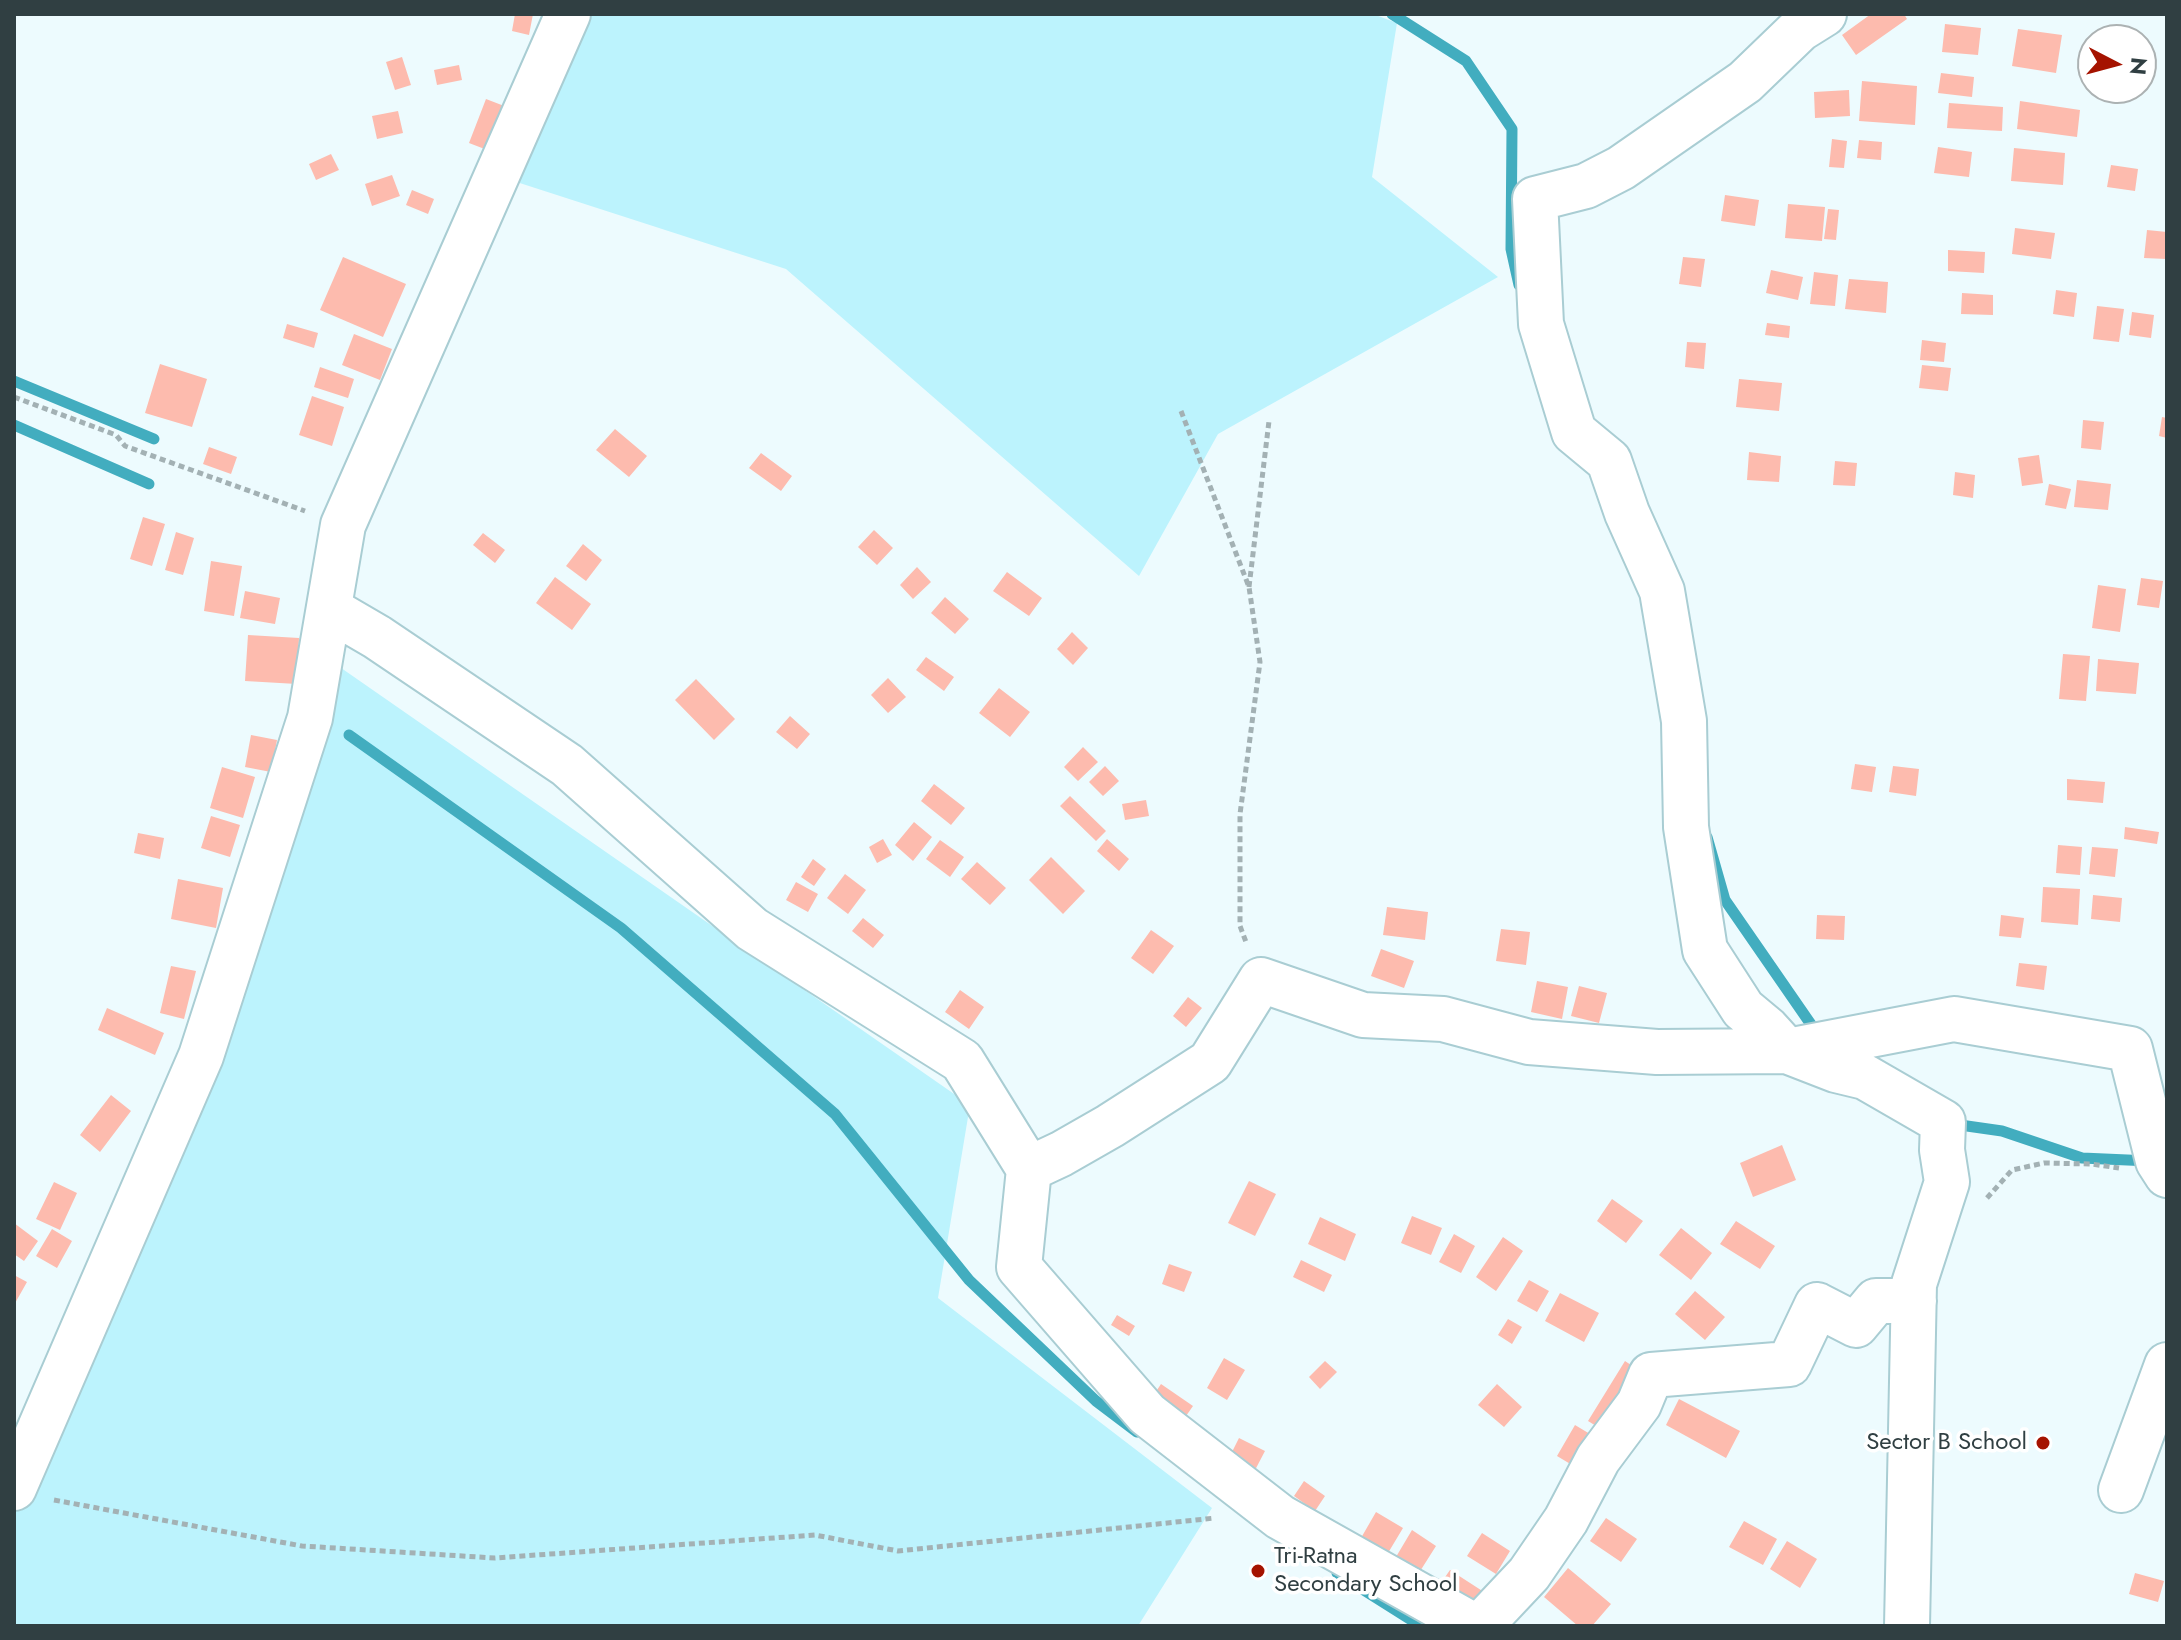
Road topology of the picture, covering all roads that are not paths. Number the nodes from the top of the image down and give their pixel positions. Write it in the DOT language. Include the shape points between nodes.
graph roads {
  1 [pos="568,14"];
  2 [pos="1824,14"];
  3 [pos="329,609"];
  4 [pos="1787,1051"];
  5 [pos="2149,1052"];
  6 [pos="1029,1169"];
  7 [pos="2148,1172"];
  8 [pos="1914,1301"];
  9 [pos="2167,1365"];
  10 [pos="2121,1490"];
  11 [pos="29,1493"];
  12 [pos="1474,1626"];
  13 [pos="1480,1626"];
  14 [pos="1907,1626"];
  1 -- 3 [label="street" via="343,525"];
  2 -- 4 [label="street" via="1800,29 1745,82 1621,168 1586,186 1535,199 1541,324 1574,432 1609,461 1662,591 1684,721 1686,827 1705,950 1743,1009"];
  3 -- 6 [label="street" via="567,765 752,929 962,1061"];
  3 -- 11 [label="street" via="310,718 201,1056"];
  4 -- 5 [label="street" via="1954,1019"];
  4 -- 6 [label="street" via="1657,1052 1529,1042 1443,1019 1363,1015 1261,980 1210,1062 1110,1126"];
  4 -- 8 [label="street" via="1865,1077 1943,1122 1947,1182 1914,1284"];
  5 -- 7 [label="street" via="2158,1161"];
  6 -- 12 [label="street" via="1019,1267 1147,1414 1280,1517"];
  8 -- 13 [label="street" via="1876,1301 1856,1325 1817,1305 1789,1364 1651,1375 1639,1404 1598,1459 1566,1520 1529,1574"];
  8 -- 14 [label="street"];
  9 -- 10 [label="street"];
}
